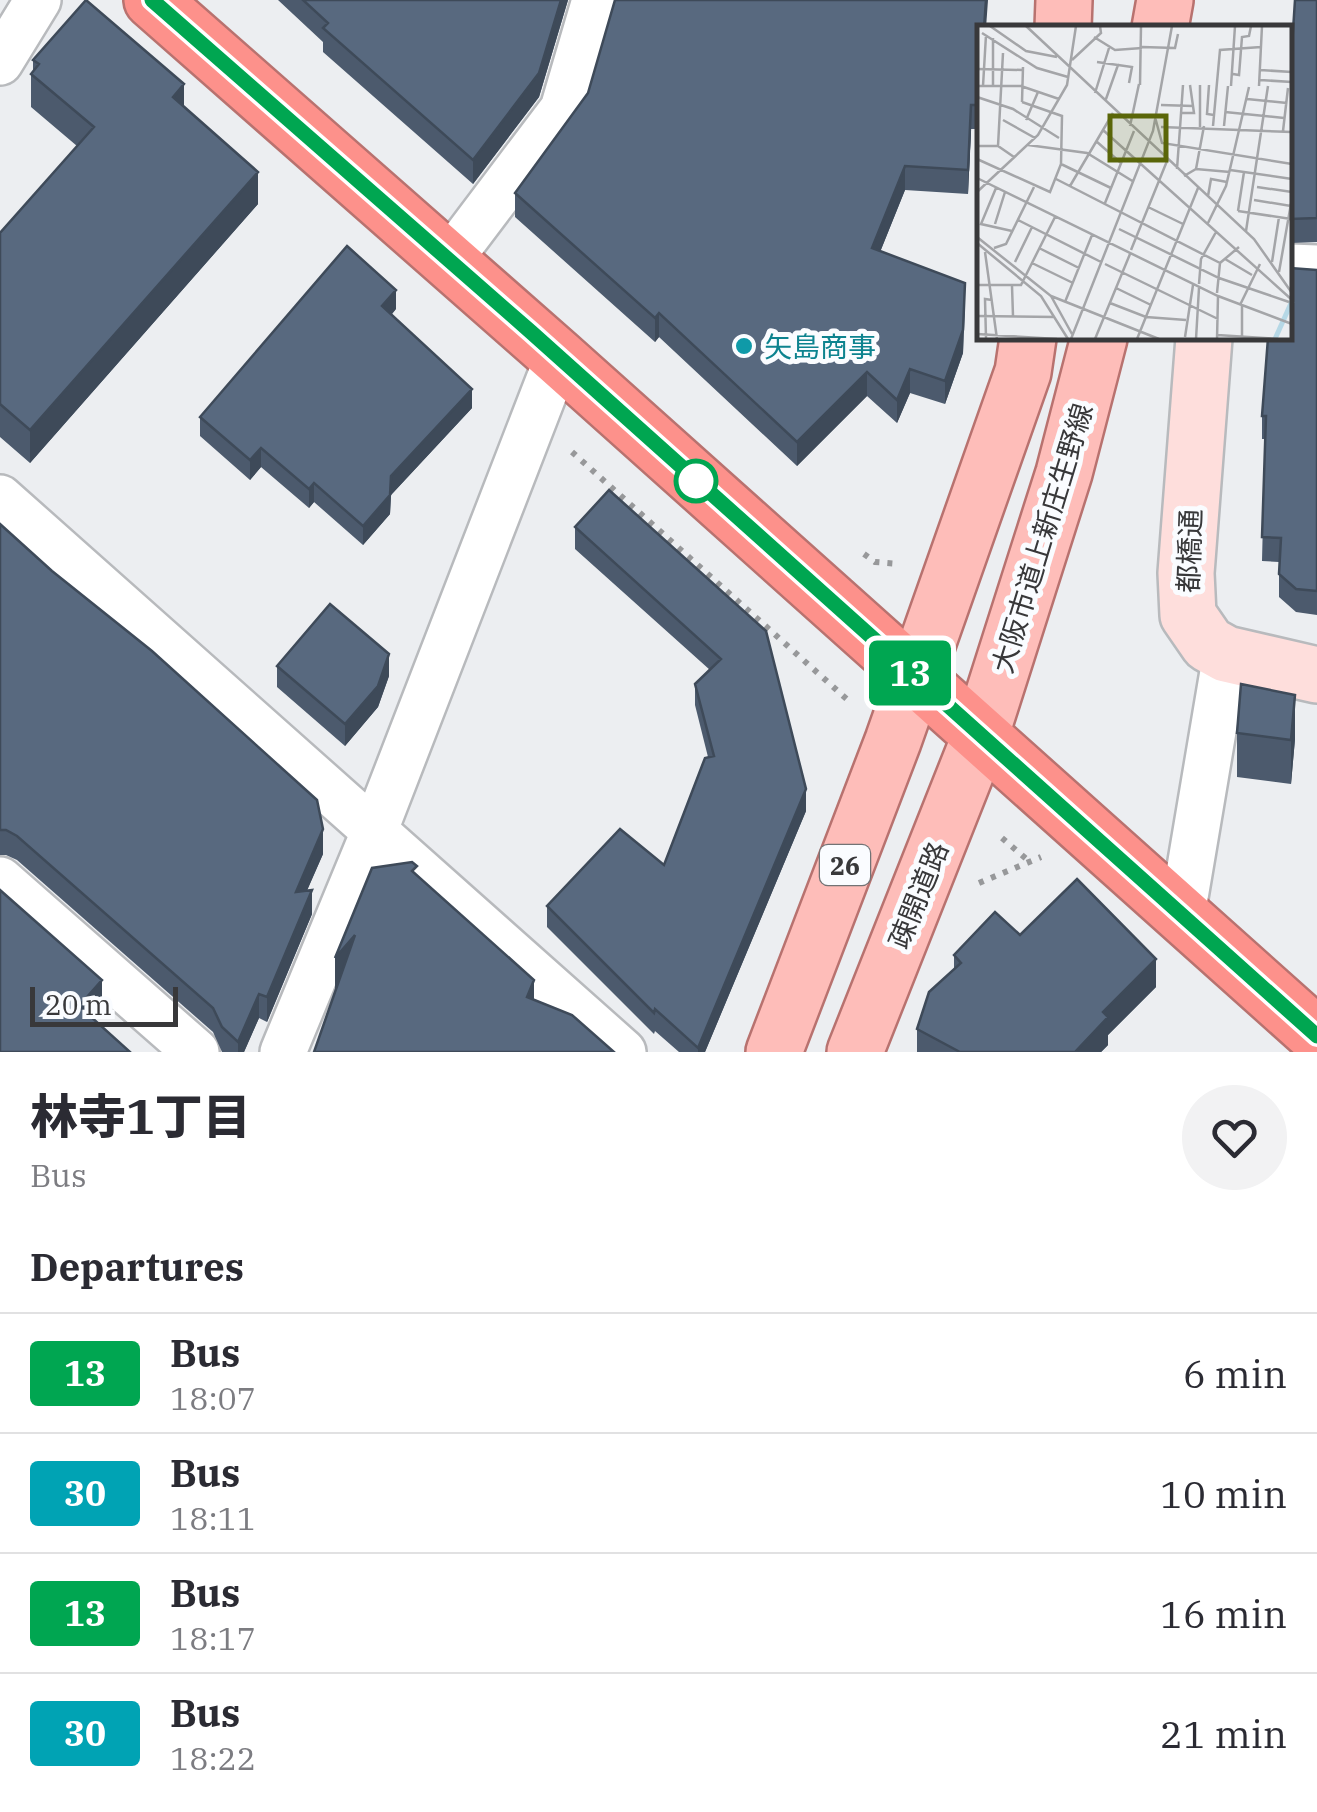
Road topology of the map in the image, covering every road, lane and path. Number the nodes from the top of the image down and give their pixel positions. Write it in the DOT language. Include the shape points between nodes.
graph roads {
  1 [pos="38,0"];
  2 [pos="152,0"];
  3 [pos="595,0"];
  4 [pos="1064,0"];
  5 [pos="1165,0"];
  6 [pos="1062,25"];
  7 [pos="1161,25"];
  8 [pos="0,62"];
  9 [pos="449,260"];
  10 [pos="1292,266"];
  11 [pos="1317,268"];
  12 [pos="1028,340"];
  13 [pos="1099,340"];
  14 [pos="1204,340"];
  15 [pos="558,357"];
  16 [pos="534,418"];
  17 [pos="0,498"];
  18 [pos="1226,654"];
  19 [pos="1317,674"];
  20 [pos="915,678"];
  21 [pos="850,702"];
  22 [pos="980,738"];
  23 [pos="374,832"];
  24 [pos="1002,838"];
  25 [pos="1053,853"];
  26 [pos="1030,862"];
  27 [pos="0,880"];
  28 [pos="965,889"];
  29 [pos="1182,915"];
  30 [pos="1317,1036"];
  31 [pos="196,1052"];
  32 [pos="283,1052"];
  33 [pos="623,1052"];
  34 [pos="774,1052"];
  35 [pos="855,1052"];
  1 -- 8 [label="street"];
  2 -- 9 [label="highway"];
  3 -- 9 [label="street" via="563,110"];
  4 -- 6 [label="main road"];
  5 -- 7 [label="main road"];
  9 -- 15 [label="highway"];
  10 -- 11 [label="street"];
  12 -- 20 [label="main road" via="1023,372"];
  13 -- 22 [label="main road, 大阪市道上新庄生野線"];
  14 -- 18 [label="street, 都橋通" via="1188,615 1208,644"];
  15 -- 16 [label="street"];
  15 -- 20 [label="highway"];
  16 -- 21 [label="path"];
  16 -- 23 [label="street"];
  17 -- 23 [label="street"];
  18 -- 19 [label="street"];
  18 -- 29 [label="street"];
  20 -- 22 [label="highway"];
  20 -- 34 [label="main road, 26"];
  22 -- 29 [label="highway"];
  22 -- 35 [label="main road, 疎開道路"];
  23 -- 32 [label="street"];
  23 -- 33 [label="street"];
  24 -- 26 [label="path"];
  25 -- 26 [label="path"];
  26 -- 28 [label="path"];
  27 -- 31 [label="street"];
  29 -- 30 [label="highway"];
}
